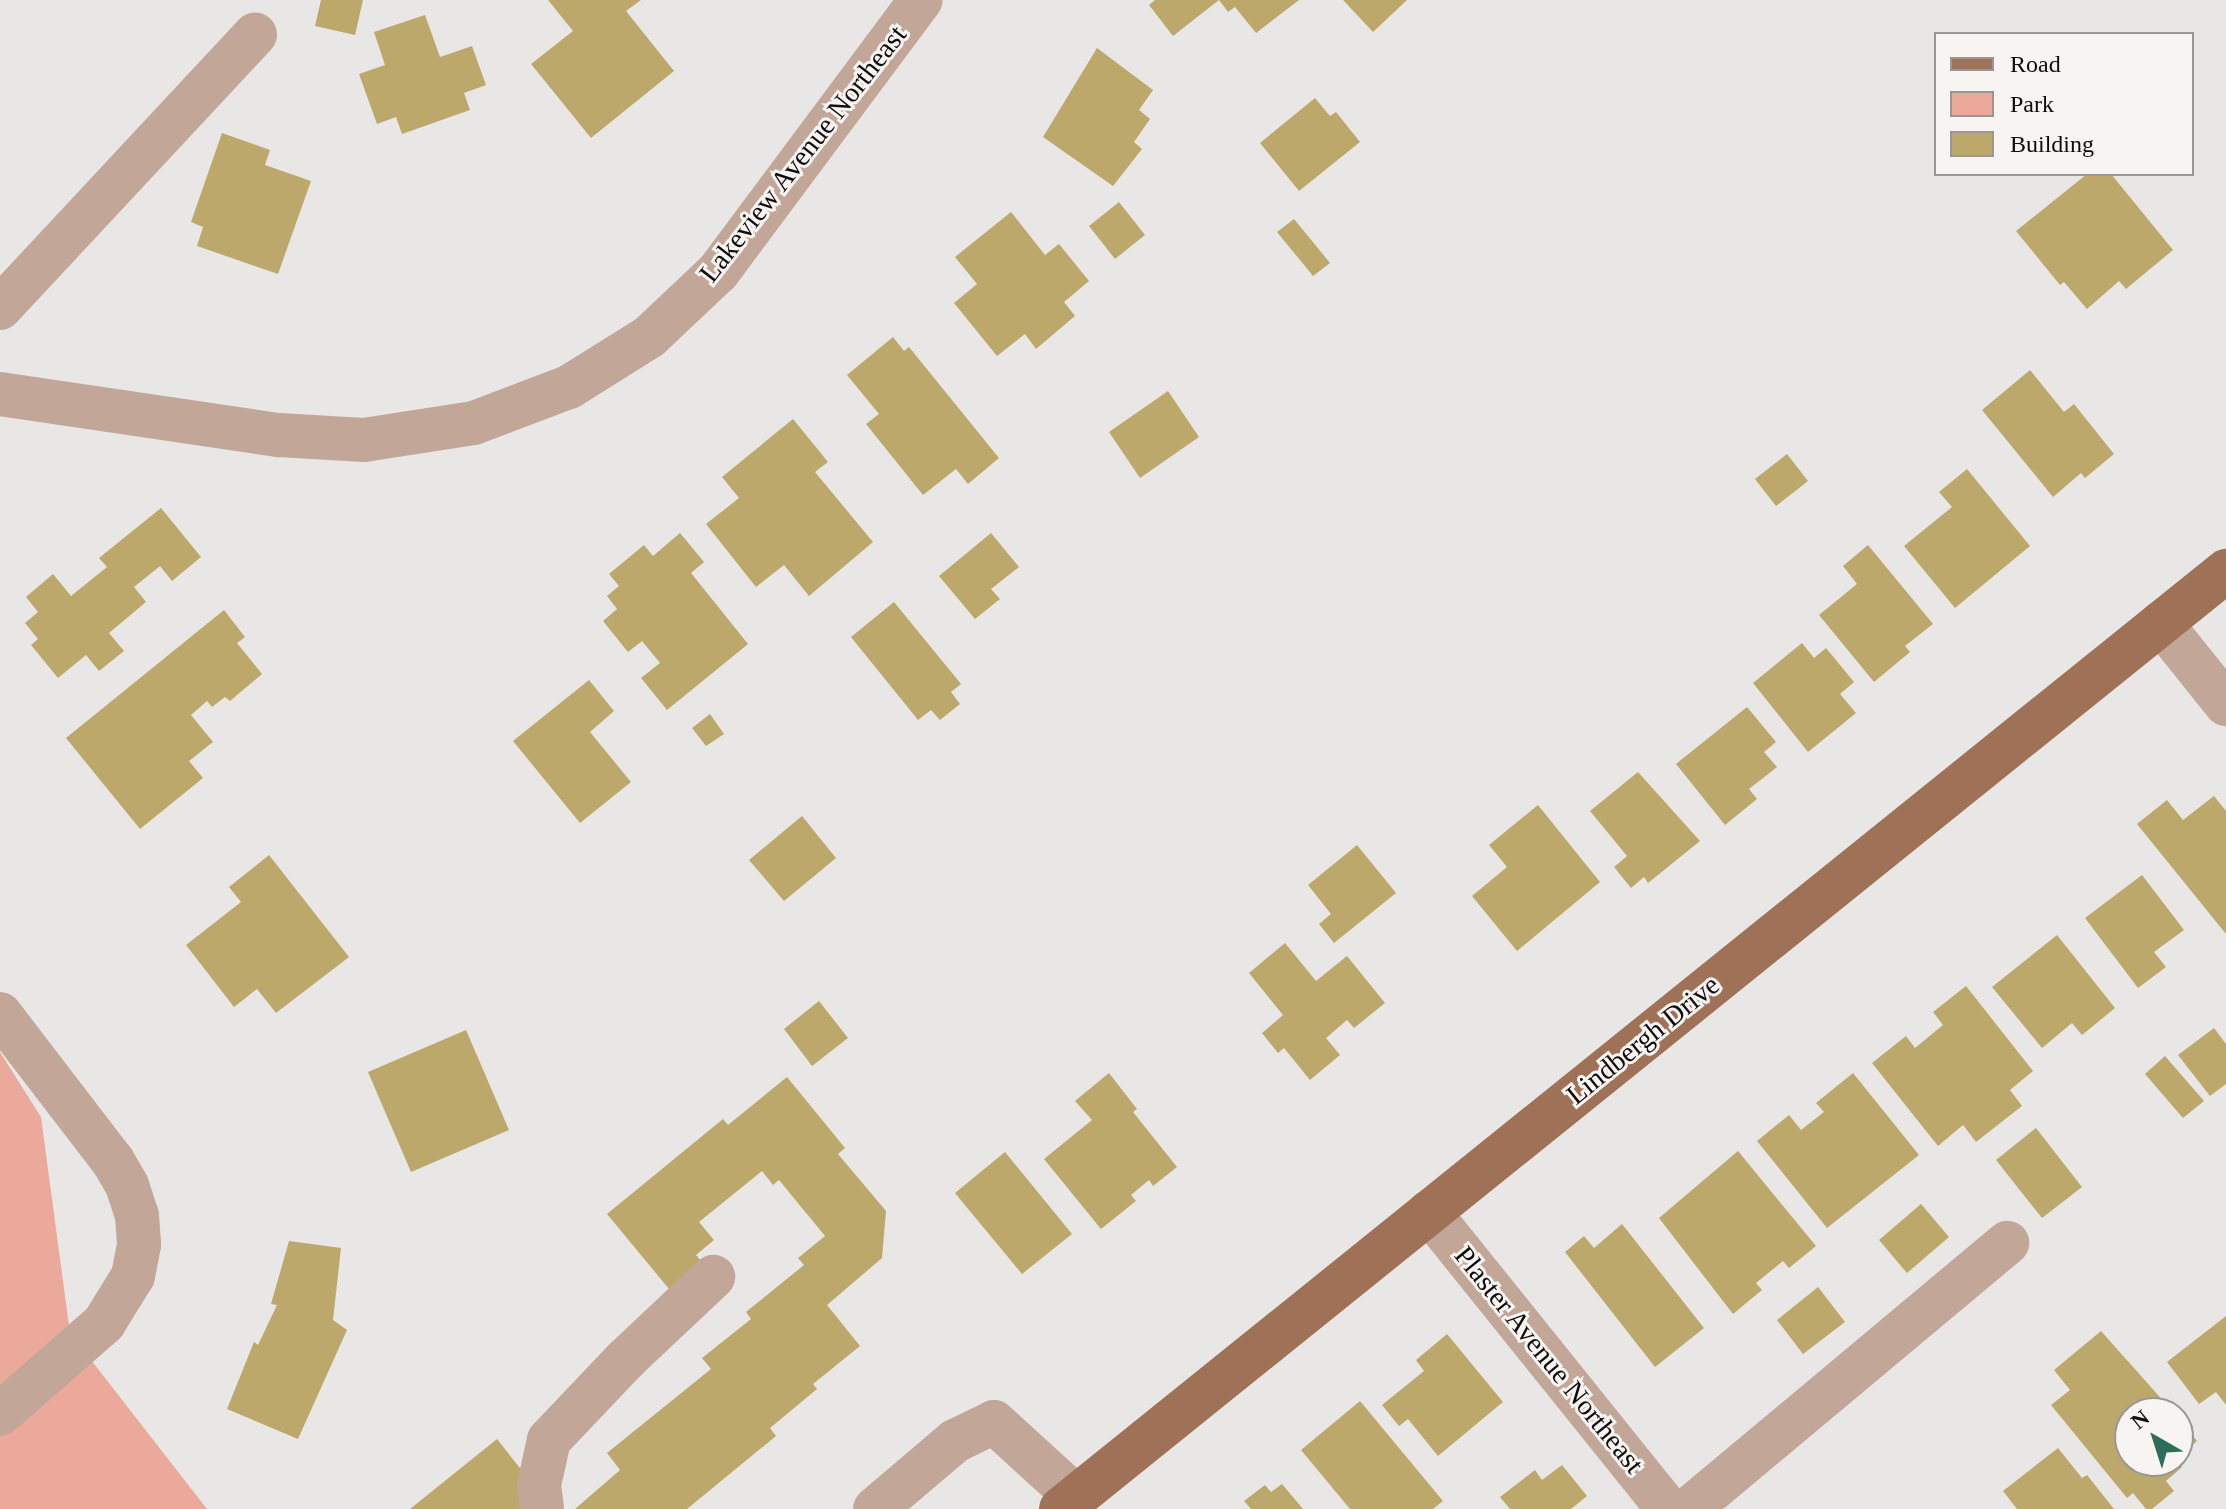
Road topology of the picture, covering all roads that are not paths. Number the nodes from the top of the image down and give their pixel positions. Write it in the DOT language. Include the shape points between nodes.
graph roads {
  1 [pos="921,0"];
  2 [pos="255,35"];
  3 [pos="0,308"];
  4 [pos="0,394"];
  5 [pos="2226,571"];
  6 [pos="2161,623"];
  7 [pos="2226,704"];
  8 [pos="0,1014"];
  9 [pos="1429,1212"];
  10 [pos="2007,1243"];
  11 [pos="713,1277"];
  12 [pos="0,1414"];
  13 [pos="1068,1503"];
  14 [pos="542,1509"];
  15 [pos="875,1509"];
  16 [pos="1668,1509"];
  17 [pos="1689,1509"];
  1 -- 4 [label="street, Lakeview Avenue Northeast" via="718,272 649,337 569,387 474,423 364,440 279,435"];
  2 -- 3 [label="street"];
  5 -- 6 [label="main road, Lindbergh Drive"];
  6 -- 7 [label="street"];
  6 -- 9 [label="main road, Lindbergh Drive"];
  8 -- 12 [label="street" via="127,1185 139,1245 133,1276 104,1323"];
  9 -- 13 [label="main road, Lindbergh Drive"];
  9 -- 16 [label="street, Plaster Avenue Northeast"];
  10 -- 17 [label="street"];
  11 -- 14 [label="street" via="549,1440 539,1485"];
  13 -- 15 [label="street" via="994,1422 955,1441"];
}
